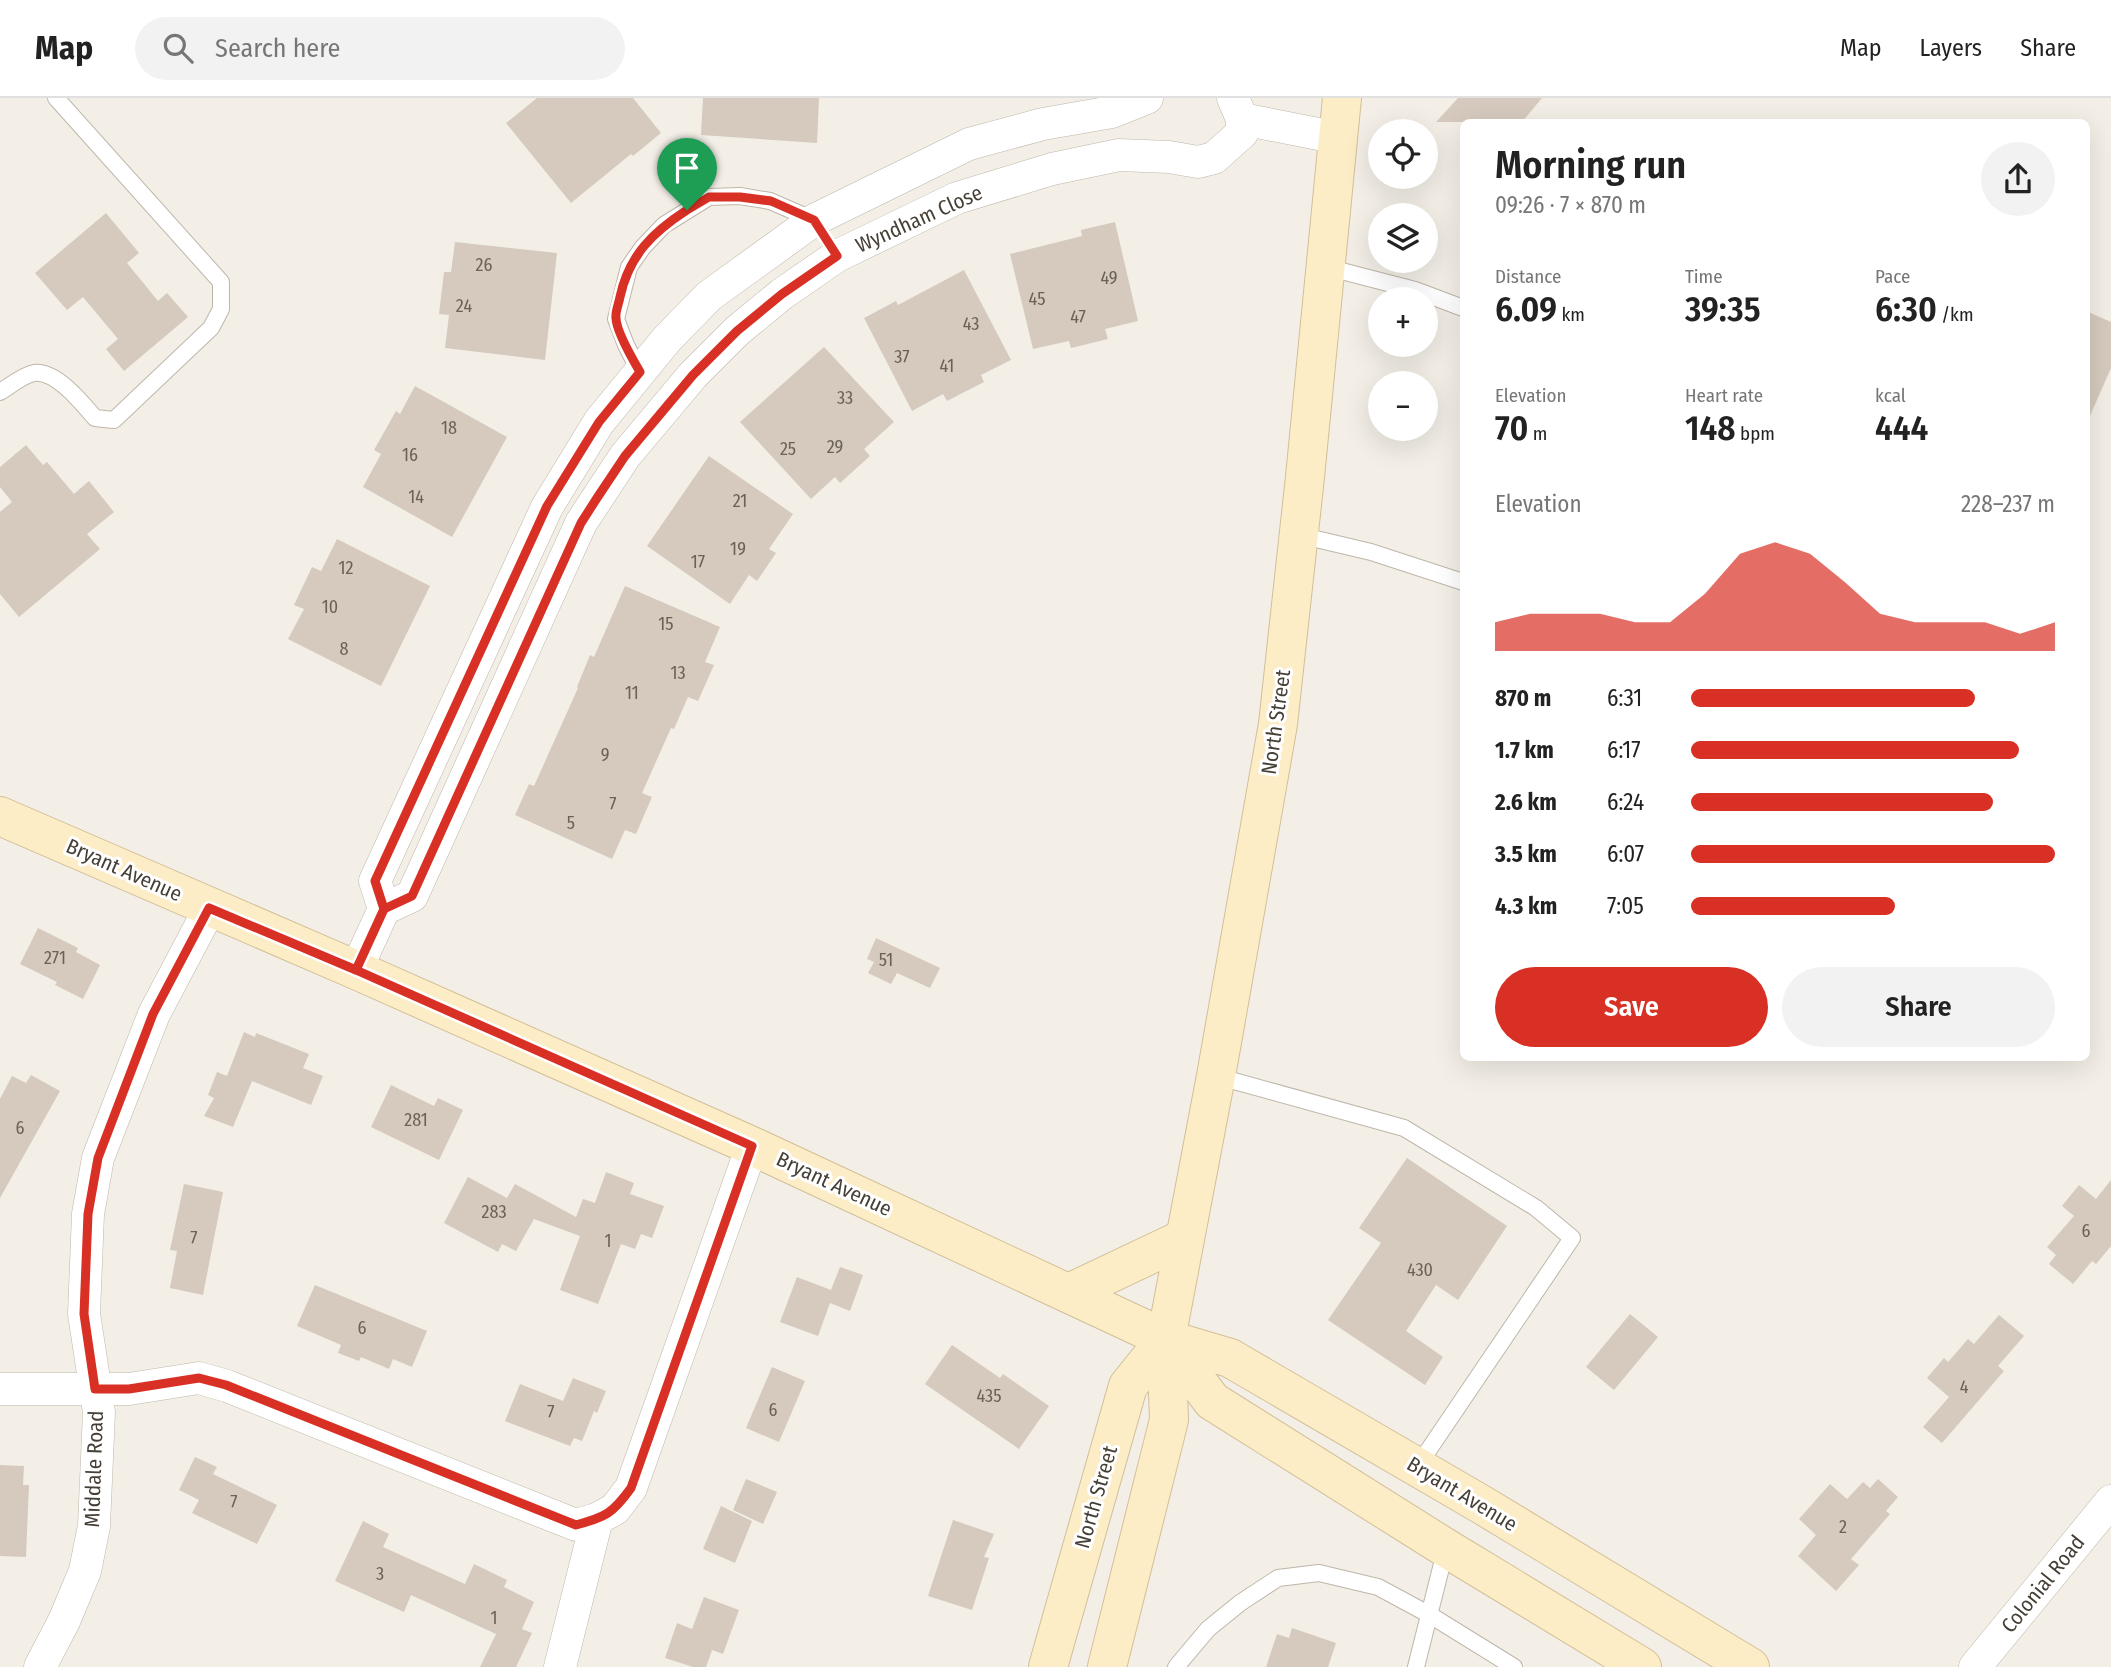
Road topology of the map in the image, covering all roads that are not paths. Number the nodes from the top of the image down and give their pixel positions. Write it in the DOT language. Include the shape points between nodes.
graph roads {
  1 [pos="56,98"];
  2 [pos="1147,98"];
  3 [pos="1342,98"];
  4 [pos="1238,109"];
  5 [pos="1112,113"];
  6 [pos="1339,138"];
  7 [pos="1119,155"];
  8 [pos="814,220"];
  9 [pos="837,256"];
  10 [pos="1326,267"];
  11 [pos="1460,306"];
  12 [pos="640,372"];
  13 [pos="0,392"];
  14 [pos="547,506"];
  15 [pos="581,523"];
  16 [pos="1299,535"];
  17 [pos="1460,581"];
  18 [pos="0,816"];
  19 [pos="209,908"];
  20 [pos="384,909"];
  21 [pos="356,970"];
  22 [pos="1216,1076"];
  23 [pos="752,1146"];
  24 [pos="1185,1238"];
  25 [pos="1069,1293"];
  26 [pos="1166,1339"];
  27 [pos="0,1389"];
  28 [pos="95,1389"];
  29 [pos="1416,1467"];
  30 [pos="2111,1501"];
  31 [pos="597,1519"];
  32 [pos="1447,1548"];
  33 [pos="1430,1615"];
  34 [pos="40,1667"];
  35 [pos="560,1667"];
  36 [pos="1048,1667"];
  37 [pos="1107,1667"];
  38 [pos="1176,1667"];
  39 [pos="1416,1667"];
  40 [pos="1514,1667"];
  41 [pos="1643,1667"];
  42 [pos="1751,1667"];
  43 [pos="1975,1667"];
  1 -- 13 [label="lane" via="221,282 221,309 211,328 114,420 95,418 66,387 44,373 32,373"];
  2 -- 5 [label="street, Wyndham Close"];
  3 -- 6 [label="main road, North Street"];
  4 -- 6 [label="street, Wyndham Close"];
  4 -- 7 [label="street, Wyndham Close" via="1242,133 1214,158 1198,162"];
  5 -- 7 [label="street"];
  5 -- 8 [label="street, Wyndham Close" via="1043,124 968,145"];
  6 -- 10 [label="main road, North Street"];
  7 -- 9 [label="street, Wyndham Close" via="1052,169 957,198"];
  8 -- 9 [label="street"];
  8 -- 12 [label="street, Wyndham Close" via="709,296"];
  8 -- 12 [label="lane" via="771,201 709,197 664,225 629,267 615,319"];
  9 -- 15 [label="street, Wyndham Close" via="737,331 693,375 625,456"];
  10 -- 11 [label="lane"];
  10 -- 16 [label="main road, North Street"];
  12 -- 14 [label="street, Wyndham Close" via="599,422"];
  14 -- 15 [label="street"];
  14 -- 20 [label="street, Wyndham Close" via="375,881"];
  15 -- 20 [label="street, Wyndham Close" via="412,896"];
  16 -- 17 [label="lane"];
  16 -- 22 [label="main road, North Street" via="1278,724"];
  18 -- 19 [label="main road, Bryant Avenue"];
  19 -- 21 [label="main road, Bryant Avenue"];
  19 -- 28 [label="street, Middale Road" via="153,1014 98,1158 88,1214 84,1314"];
  20 -- 21 [label="street"];
  21 -- 23 [label="main road, Bryant Avenue"];
  22 -- 24 [label="main road, North Street"];
  22 -- 29 [label="lane" via="1404,1128 1536,1208 1572,1238"];
  23 -- 25 [label="main road, Bryant Avenue"];
  23 -- 31 [label="street" via="631,1488 615,1509"];
  24 -- 25 [label="main road"];
  24 -- 26 [label="main road, North Street"];
  25 -- 26 [label="main road, Bryant Avenue"];
  26 -- 29 [label="main road, Bryant Avenue" via="1230,1358"];
  26 -- 32 [label="main road, Bryant Avenue" via="1212,1401"];
  26 -- 36 [label="main road, North Street" via="1128,1386"];
  26 -- 37 [label="main road, North Street" via="1169,1420"];
  27 -- 28 [label="street"];
  28 -- 31 [label="street" via="129,1389 199,1378 576,1525"];
  28 -- 34 [label="street, Middale Road" via="99,1412 94,1526 85,1571"];
  29 -- 42 [label="main road, Bryant Avenue"];
  30 -- 43 [label="street, Colonial Road"];
  31 -- 35 [label="street"];
  32 -- 33 [label="lane"];
  32 -- 41 [label="main road, Bryant Avenue"];
  33 -- 38 [label="lane" via="1378,1587 1319,1573 1278,1578 1208,1629"];
  33 -- 39 [label="lane"];
  33 -- 40 [label="lane"];
}
